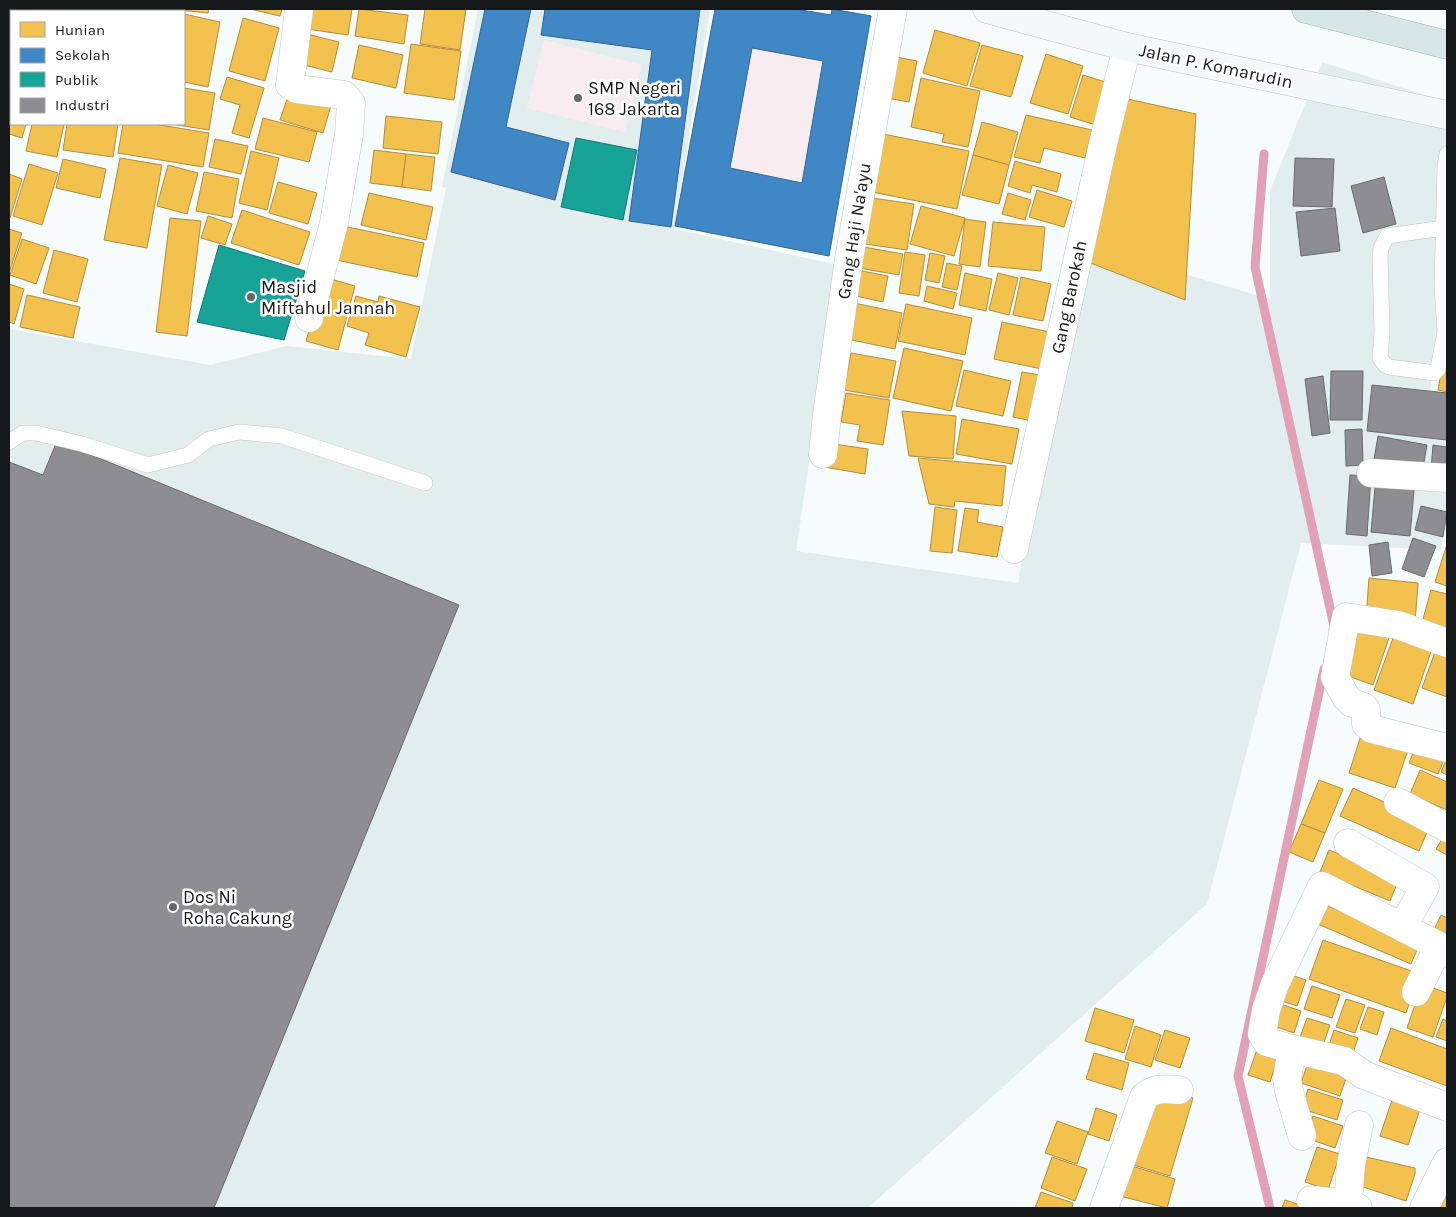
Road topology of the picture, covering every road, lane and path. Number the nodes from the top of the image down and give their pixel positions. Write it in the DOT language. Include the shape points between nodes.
graph roads {
  1 [pos="299,9"];
  2 [pos="893,9"];
  3 [pos="987,9"];
  4 [pos="1306,9"];
  5 [pos="1447,45"];
  6 [pos="1127,47"];
  7 [pos="1447,115"];
  8 [pos="1447,154"];
  9 [pos="1444,228"];
  10 [pos="309,318"];
  11 [pos="9,442"];
  12 [pos="823,454"];
  13 [pos="1371,473"];
  14 [pos="1447,478"];
  15 [pos="425,483"];
  16 [pos="1014,548"];
  17 [pos="1447,644"];
  18 [pos="1447,748"];
  19 [pos="1398,802"];
  20 [pos="1447,828"];
  21 [pos="1348,843"];
  22 [pos="1402,927"];
  23 [pos="1443,949"];
  24 [pos="1416,992"];
  25 [pos="1292,1049"];
  26 [pos="1180,1090"];
  27 [pos="1447,1107"];
  28 [pos="1359,1125"];
  29 [pos="1302,1136"];
  30 [pos="1447,1162"];
  31 [pos="1311,1200"];
  32 [pos="1353,1207"];
  33 [pos="1104,1208"];
  34 [pos="1424,1208"];
  1 -- 10 [label="street" via="290,85 297,90 344,95 351,103 334,223"];
  2 -- 12 [label="street, Gang Haji Na'ayu" via="849,259"];
  3 -- 6 [label="street, Jalan P. Komarudin"];
  4 -- 5 [label="highway"];
  6 -- 7 [label="street, Jalan P. Komarudin"];
  6 -- 16 [label="street, Gang Barokah" via="1102,144"];
  8 -- 9 [label="lane"];
  9 -- 9 [label="lane" via="1387,236 1383,242 1380,257 1380,358 1389,367 1437,372 1445,332 1442,286"];
  11 -- 15 [label="lane" via="23,433 36,433 148,465 188,455 209,439 239,432 282,436"];
  13 -- 14 [label="street"];
  17 -- 18 [label="street" via="1398,624 1346,618 1335,678 1346,697 1366,710 1366,724 1372,729"];
  19 -- 20 [label="street"];
  21 -- 22 [label="street" via="1425,887"];
  22 -- 23 [label="street"];
  22 -- 25 [label="street" via="1322,886 1274,984 1266,1010 1262,1034 1267,1042"];
  23 -- 24 [label="street"];
  25 -- 27 [label="street" via="1344,1061 1364,1075"];
  25 -- 29 [label="street" via="1288,1091"];
  26 -- 33 [label="street" via="1158,1088 1144,1097"];
  28 -- 32 [label="street" via="1351,1164"];
  30 -- 34 [label="street"];
  31 -- 32 [label="street"];
}
